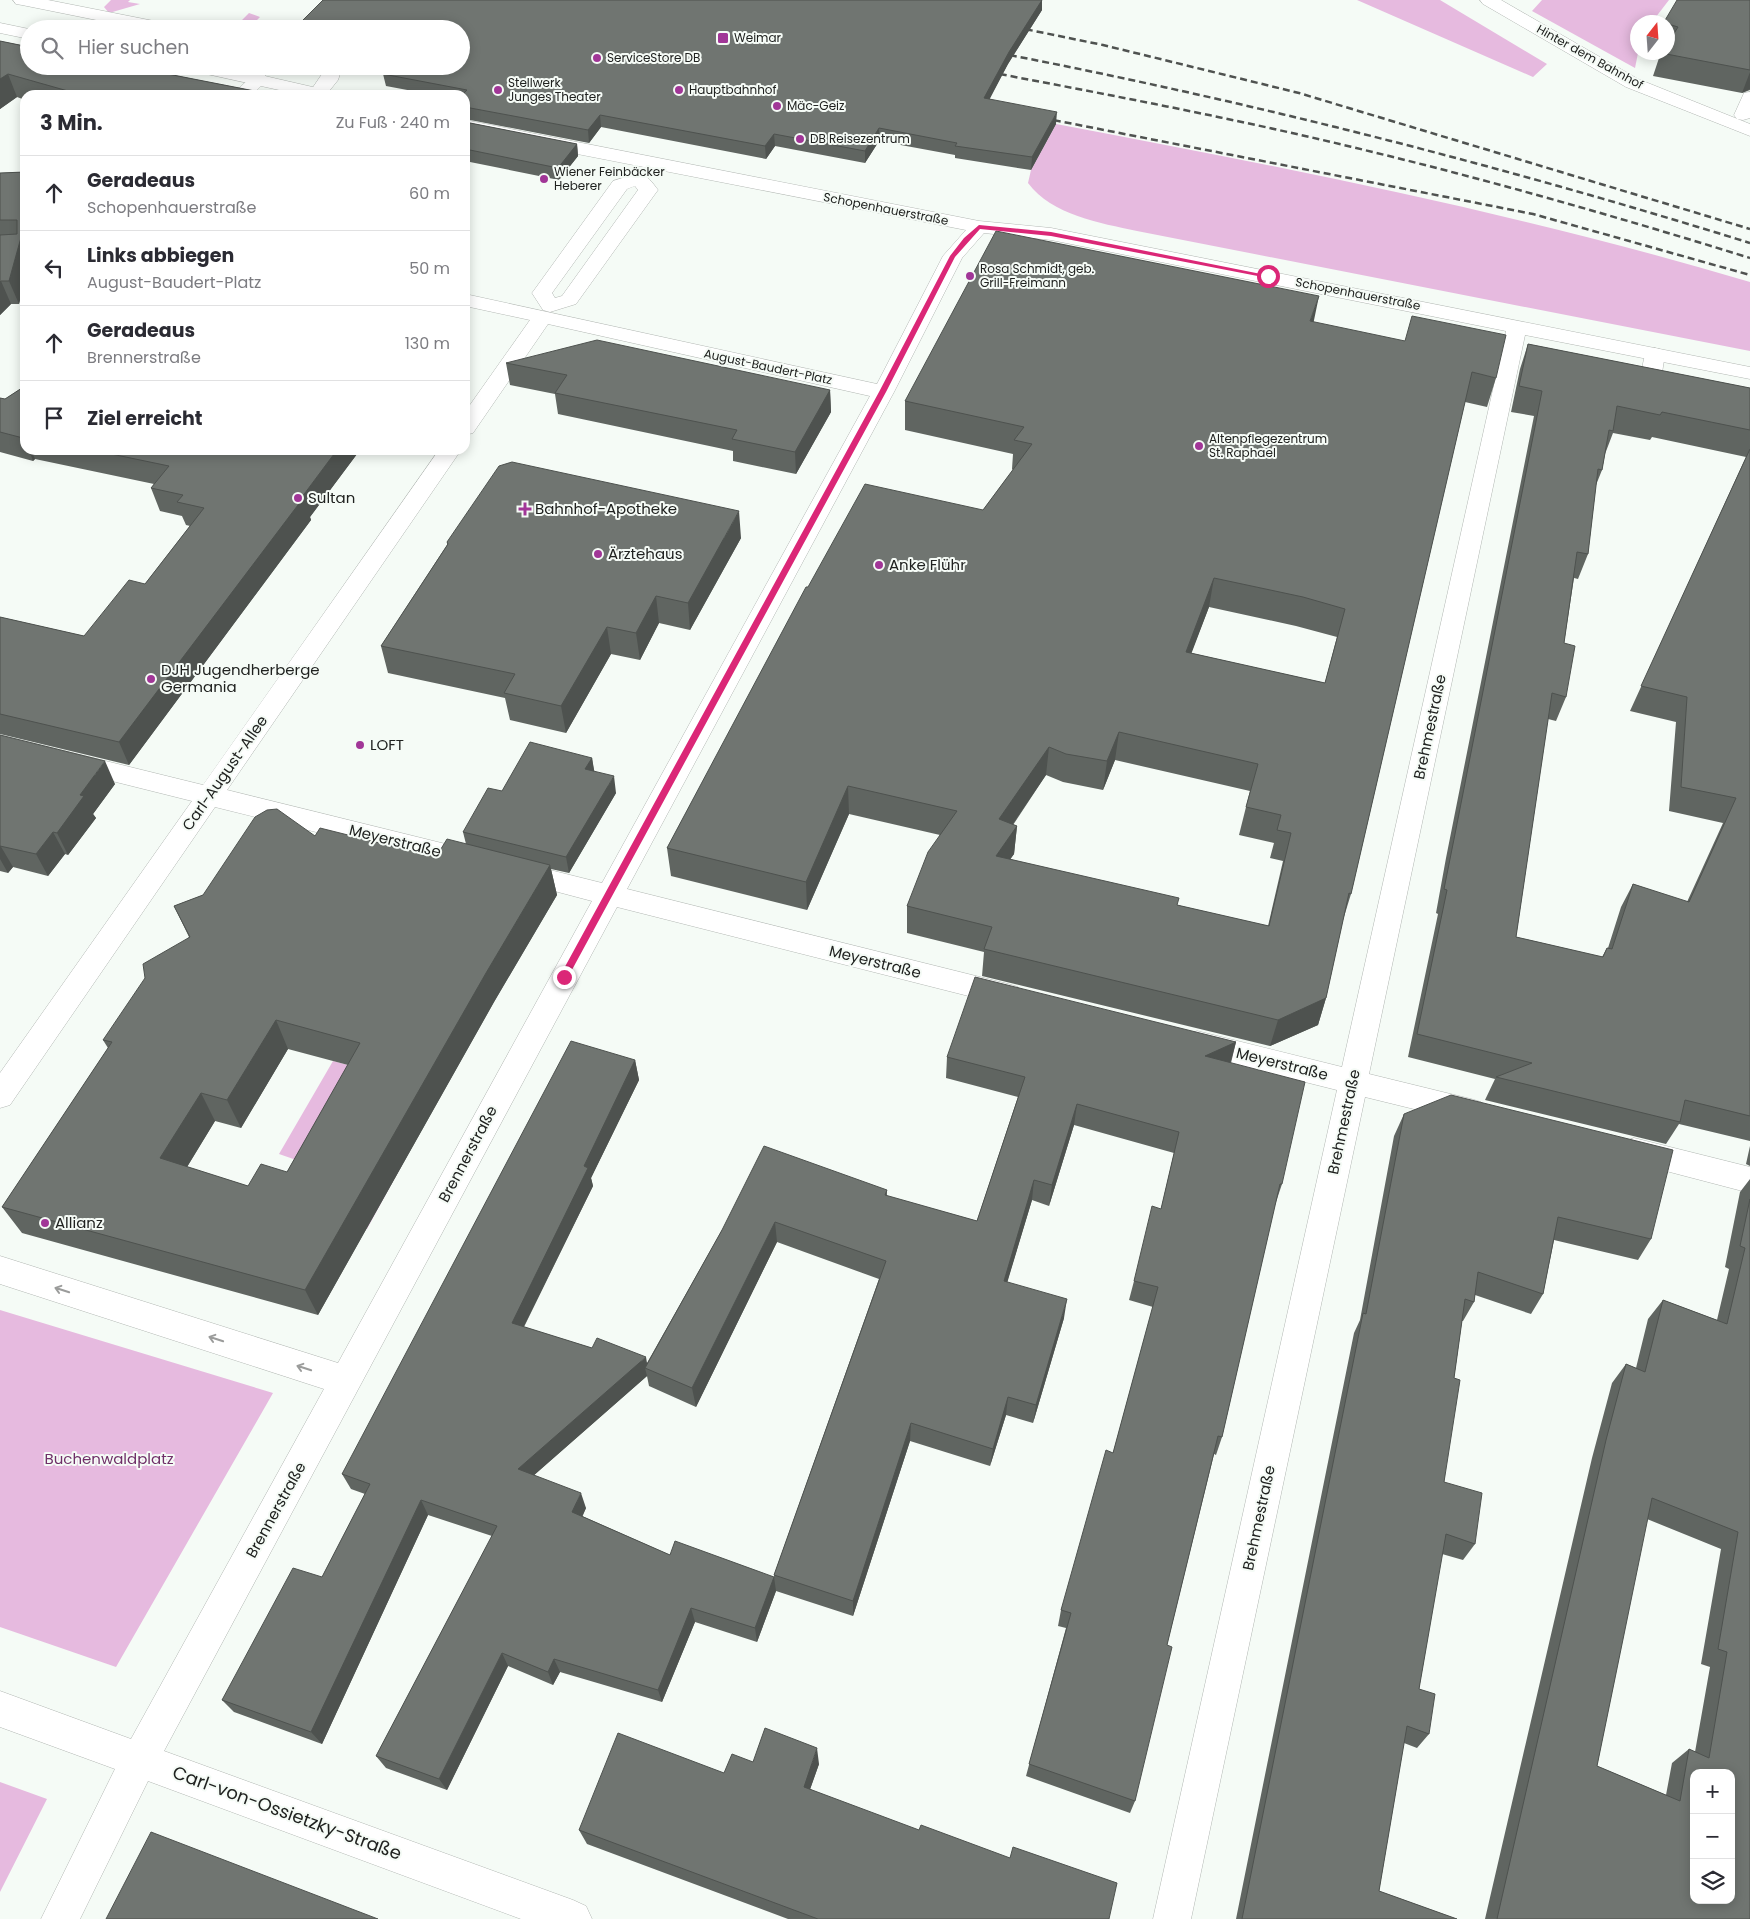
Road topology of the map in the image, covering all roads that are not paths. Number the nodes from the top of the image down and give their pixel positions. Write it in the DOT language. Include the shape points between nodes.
graph roads {
  1 [pos="22,0"];
  2 [pos="1489,0"];
  3 [pos="123,20"];
  4 [pos="0,28"];
  5 [pos="20,32"];
  6 [pos="239,75"];
  7 [pos="331,75"];
  8 [pos="259,79"];
  9 [pos="247,90"];
  10 [pos="304,90"];
  11 [pos="323,90"];
  12 [pos="1750,97"];
  13 [pos="1745,121"];
  14 [pos="470,127"];
  15 [pos="640,179"];
  16 [pos="979,227"];
  17 [pos="470,301"];
  18 [pos="542,318"];
  19 [pos="1517,326"];
  20 [pos="1655,354"];
  21 [pos="1750,373"];
  22 [pos="882,392"];
  23 [pos="1695,392"];
  24 [pos="470,421"];
  25 [pos="447,455"];
  26 [pos="0,744"];
  27 [pos="209,795"];
  28 [pos="608,894"];
  29 [pos="1035,1002"];
  30 [pos="1170,1036"];
  31 [pos="1353,1082"];
  32 [pos="0,1096"];
  33 [pos="1498,1118"];
  34 [pos="1605,1144"];
  35 [pos="1750,1180"];
  36 [pos="0,1270"];
  37 [pos="346,1381"];
  38 [pos="0,1709"];
  39 [pos="140,1759"];
  40 [pos="60,1919"];
  41 [pos="573,1919"];
  42 [pos="1172,1919"];
  1 -- 3 [label="street"];
  2 -- 13 [label="street, Hinter dem Bahnhof" via="1632,83"];
  4 -- 5 [label="street"];
  6 -- 8 [label="street"];
  7 -- 11 [label="street"];
  8 -- 9 [label="street"];
  8 -- 10 [label="street"];
  12 -- 13 [label="street"];
  14 -- 16 [label="street, Schopenhauerstraße"];
  15 -- 15 [label="street" via="648,190 569,300 550,306 542,293 620,185"];
  16 -- 19 [label="street, Schopenhauerstraße" via="1051,234"];
  16 -- 22 [label="street" via="953,256"];
  17 -- 18 [label="street, August-Baudert-Platz"];
  18 -- 22 [label="street, August-Baudert-Platz"];
  18 -- 24 [label="street"];
  19 -- 20 [label="street, Schopenhauerstraße"];
  19 -- 31 [label="street, Brehmestraße"];
  20 -- 21 [label="street, Schopenhauerstraße"];
  20 -- 23 [label="street" via="1650,383"];
  22 -- 28 [label="street, Brennerstraße"];
  25 -- 27 [label="street, Carl-August-Allee"];
  26 -- 27 [label="street, Meyerstraße"];
  27 -- 28 [label="street, Meyerstraße"];
  27 -- 32 [label="street, Carl-August-Allee"];
  28 -- 29 [label="street, Meyerstraße"];
  28 -- 37 [label="street, Brennerstraße"];
  30 -- 31 [label="street, Meyerstraße"];
  31 -- 33 [label="street, Meyerstraße"];
  31 -- 42 [label="street, Brehmestraße"];
  34 -- 35 [label="street"];
  37 -- 36 [label="street, one-way"];
  37 -- 39 [label="street, Brennerstraße"];
  38 -- 39 [label="street, Carl-von-Ossietzky-Straße"];
  39 -- 40 [label="street, Brennerstraße"];
  39 -- 41 [label="street, Carl-von-Ossietzky-Straße"];
}
